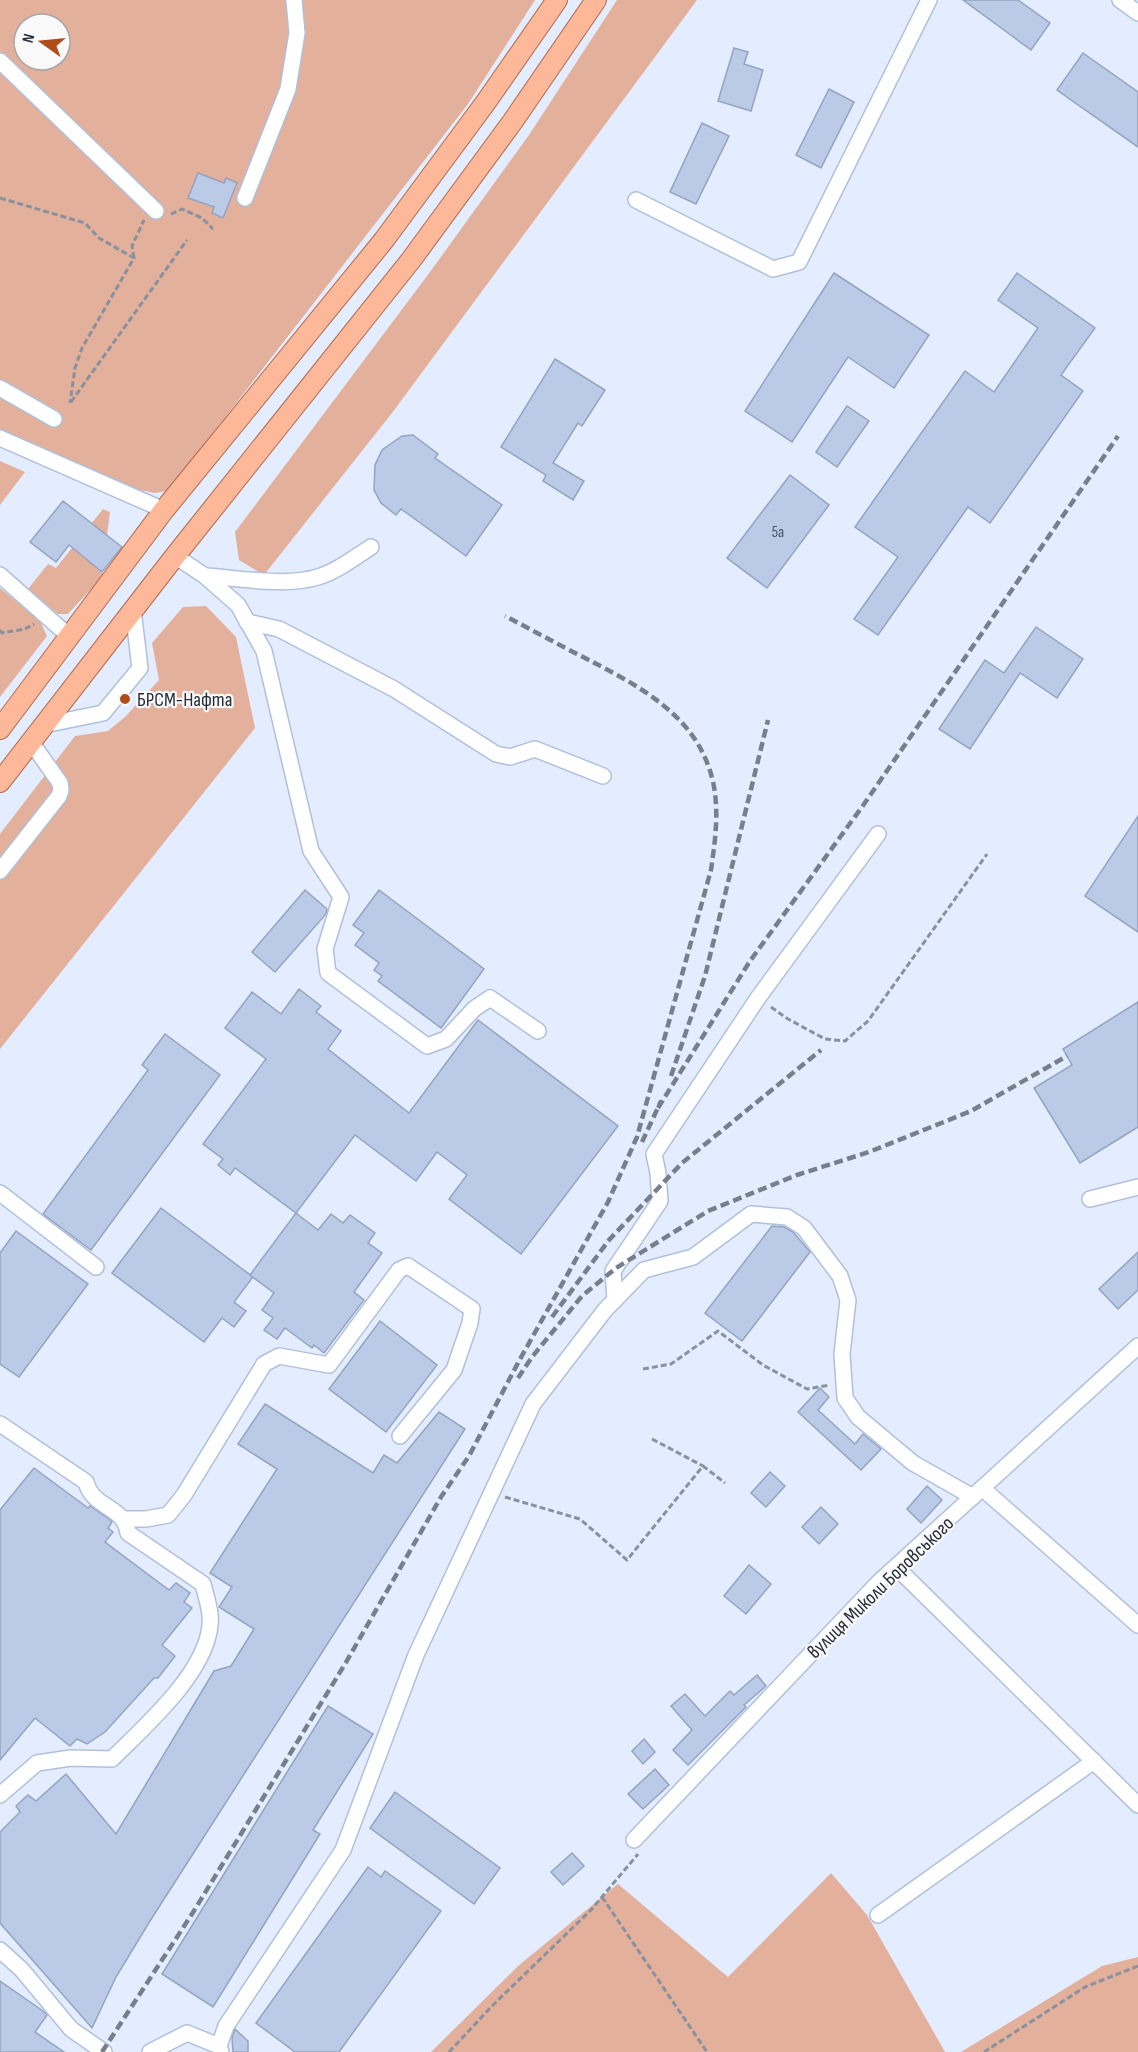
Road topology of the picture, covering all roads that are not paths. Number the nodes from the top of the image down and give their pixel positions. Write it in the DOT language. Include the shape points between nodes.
graph roads {
  1 [pos="294,0"];
  2 [pos="557,0"];
  3 [pos="596,0"];
  4 [pos="929,0"];
  5 [pos="1120,0"];
  6 [pos="1138,13"];
  7 [pos="0,61"];
  8 [pos="245,198"];
  9 [pos="636,200"];
  10 [pos="154,209"];
  11 [pos="0,388"];
  12 [pos="54,419"];
  13 [pos="0,438"];
  14 [pos="164,510"];
  15 [pos="371,548"];
  16 [pos="176,556"];
  17 [pos="0,575"];
  18 [pos="205,576"];
  19 [pos="134,610"];
  20 [pos="247,622"];
  21 [pos="70,637"];
  22 [pos="2,725"];
  23 [pos="44,725"];
  24 [pos="31,742"];
  25 [pos="603,776"];
  26 [pos="0,782"];
  27 [pos="878,834"];
  28 [pos="0,871"];
  29 [pos="538,1031"];
  30 [pos="1138,1188"];
  31 [pos="0,1193"];
  32 [pos="1090,1198"];
  33 [pos="96,1267"];
  34 [pos="615,1300"];
  35 [pos="1138,1346"];
  36 [pos="0,1424"];
  37 [pos="399,1436"];
  38 [pos="977,1493"];
  39 [pos="124,1519"];
  40 [pos="896,1567"];
  41 [pos="1138,1625"];
  42 [pos="1094,1761"];
  43 [pos="0,1795"];
  44 [pos="1138,1805"];
  45 [pos="634,1840"];
  46 [pos="878,1915"];
  47 [pos="0,1950"];
  48 [pos="220,2049"];
  49 [pos="104,2052"];
  50 [pos="150,2052"];
  1 -- 8 [label="street" via="297,33 288,89"];
  2 -- 14 [label="main road" via="384,240"];
  3 -- 16 [label="main road" via="411,260"];
  4 -- 9 [label="street" via="800,262 773,269"];
  5 -- 6 [label="street"];
  7 -- 10 [label="street"];
  11 -- 12 [label="street"];
  13 -- 14 [label="street"];
  14 -- 21 [label="main road"];
  15 -- 18 [label="street" via="317,578 273,581"];
  16 -- 18 [label="street"];
  16 -- 19 [label="main road"];
  17 -- 21 [label="street"];
  18 -- 20 [label="street" via="238,605"];
  19 -- 23 [label="main road"];
  19 -- 23 [label="street" via="140,668 103,713"];
  20 -- 25 [label="street" via="279,628 394,689 496,754 510,757 535,749"];
  20 -- 29 [label="street" via="264,651 312,851 341,897 325,949 328,973 427,1046 446,1039 490,998"];
  21 -- 22 [label="main road"];
  23 -- 24 [label="main road"];
  24 -- 26 [label="main road"];
  24 -- 28 [label="street" via="61,790"];
  27 -- 34 [label="street" via="758,998 654,1154 660,1201 613,1271"];
  30 -- 32 [label="street"];
  31 -- 33 [label="street"];
  34 -- 38 [label="street" via="644,1270 693,1257 751,1214 788,1217 804,1228 840,1276 848,1300 842,1354 845,1398 858,1417 913,1463"];
  34 -- 48 [label="street" via="533,1404 416,1655 343,1850 226,2026"];
  35 -- 38 [label="street, вулиця Миколи Боровського"];
  36 -- 39 [label="street" via="86,1482 89,1494"];
  37 -- 39 [label="street" via="454,1370 472,1309 408,1266 399,1270 329,1365 279,1356 264,1364 168,1515"];
  38 -- 40 [label="street, вулиця Миколи Боровського"];
  38 -- 41 [label="street"];
  39 -- 43 [label="street" via="128,1533 203,1584 211,1623 207,1646 173,1698 112,1759 71,1758 37,1763"];
  40 -- 42 [label="street"];
  40 -- 45 [label="street, вулиця Миколи Боровського"];
  42 -- 44 [label="street"];
  42 -- 46 [label="street"];
  47 -- 49 [label="street" via="71,2029"];
  48 -- 50 [label="street" via="187,2034"];
}
